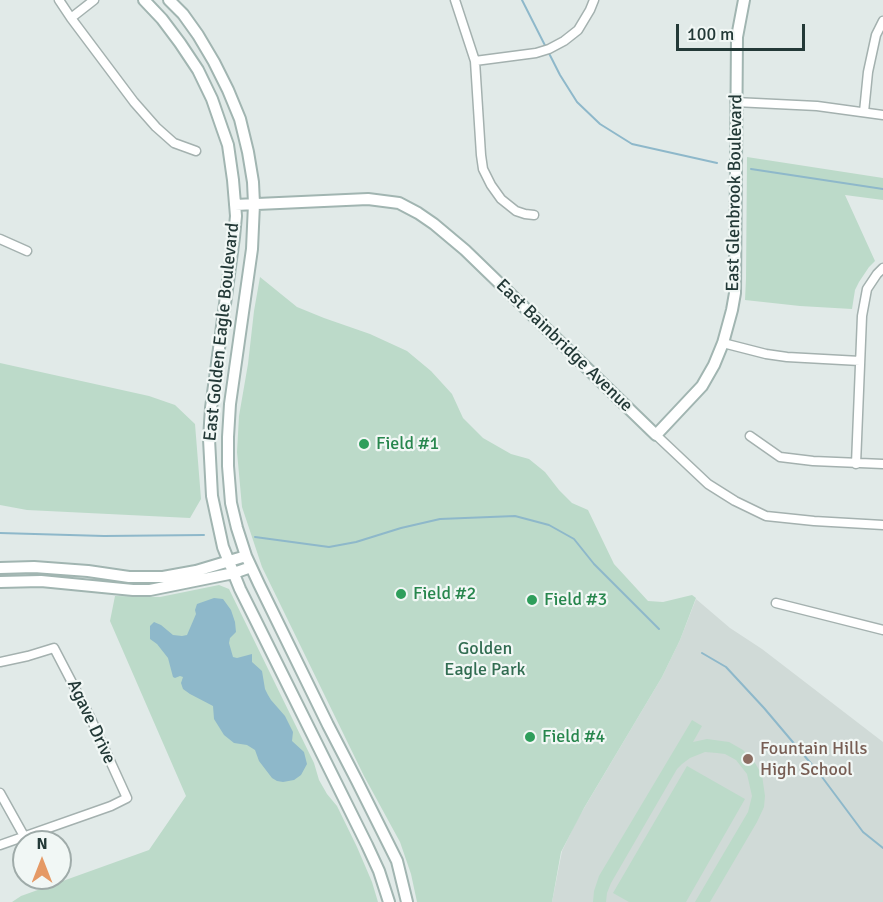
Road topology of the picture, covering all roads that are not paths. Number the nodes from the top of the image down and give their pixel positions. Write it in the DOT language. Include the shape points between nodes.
graph roads {
  1 [pos="59,0"];
  2 [pos="94,0"];
  3 [pos="144,0"];
  4 [pos="165,0"];
  5 [pos="169,0"];
  6 [pos="455,0"];
  7 [pos="594,0"];
  8 [pos="744,0"];
  9 [pos="183,14"];
  10 [pos="71,18"];
  11 [pos="883,21"];
  12 [pos="476,61"];
  13 [pos="735,102"];
  14 [pos="864,112"];
  15 [pos="883,115"];
  16 [pos="196,151"];
  17 [pos="254,204"];
  18 [pos="235,206"];
  19 [pos="534,215"];
  20 [pos="0,239"];
  21 [pos="27,251"];
  22 [pos="883,268"];
  23 [pos="723,343"];
  24 [pos="860,361"];
  25 [pos="656,435"];
  26 [pos="750,436"];
  27 [pos="856,464"];
  28 [pos="883,464"];
  29 [pos="883,525"];
  30 [pos="246,556"];
  31 [pos="229,562"];
  32 [pos="251,567"];
  33 [pos="0,568"];
  34 [pos="234,573"];
  35 [pos="0,582"];
  36 [pos="776,603"];
  37 [pos="883,630"];
  38 [pos="0,662"];
  39 [pos="0,793"];
  40 [pos="21,830"];
  41 [pos="41,830"];
  42 [pos="389,902"];
  43 [pos="407,902"];
  1 -- 10 [label="street"];
  2 -- 10 [label="street"];
  3 -- 18 [label="street, East Golden Eagle Boulevard" via="180,43 212,99 228,145"];
  4 -- 9 [label="street"];
  5 -- 9 [label="street, East Golden Eagle Boulevard"];
  6 -- 12 [label="street"];
  7 -- 12 [label="street" via="578,30 556,45 536,53"];
  8 -- 13 [label="street, East Glenbrook Boulevard" via="736,37"];
  9 -- 17 [label="street, East Golden Eagle Boulevard" via="214,62 240,119"];
  10 -- 16 [label="street" via="156,127 174,143"];
  11 -- 14 [label="street" via="870,63"];
  12 -- 19 [label="street" via="483,169 501,199 516,211"];
  13 -- 14 [label="street"];
  13 -- 23 [label="street, East Glenbrook Boulevard" via="735,293"];
  14 -- 15 [label="street"];
  17 -- 18 [label="street, East Bainbridge Avenue"];
  17 -- 25 [label="street, East Bainbridge Avenue" via="368,199 399,204 418,213 465,250"];
  17 -- 30 [label="street, East Golden Eagle Boulevard" via="252,249 228,437 231,503"];
  18 -- 31 [label="street, East Golden Eagle Boulevard" via="209,439 212,496"];
  20 -- 21 [label="street"];
  22 -- 24 [label="street" via="867,289"];
  23 -- 24 [label="street" via="787,357"];
  23 -- 25 [label="street, East Glenbrook Boulevard" via="702,386"];
  24 -- 27 [label="street"];
  25 -- 29 [label="street, East Bainbridge Avenue" via="708,484 766,516"];
  26 -- 27 [label="street" via="780,457"];
  27 -- 28 [label="street"];
  30 -- 31 [label="street"];
  30 -- 32 [label="street, East Golden Eagle Boulevard"];
  31 -- 33 [label="street" via="154,577"];
  31 -- 34 [label="street, East Golden Eagle Boulevard"];
  32 -- 34 [label="street"];
  32 -- 43 [label="street, East Golden Eagle Boulevard" via="397,861"];
  34 -- 35 [label="street" via="133,591 41,581"];
  34 -- 42 [label="street, East Golden Eagle Boulevard" via="367,845"];
  36 -- 37 [label="street"];
  38 -- 41 [label="street, Agave Drive" via="54,648 127,798"];
  39 -- 40 [label="street"];
}
